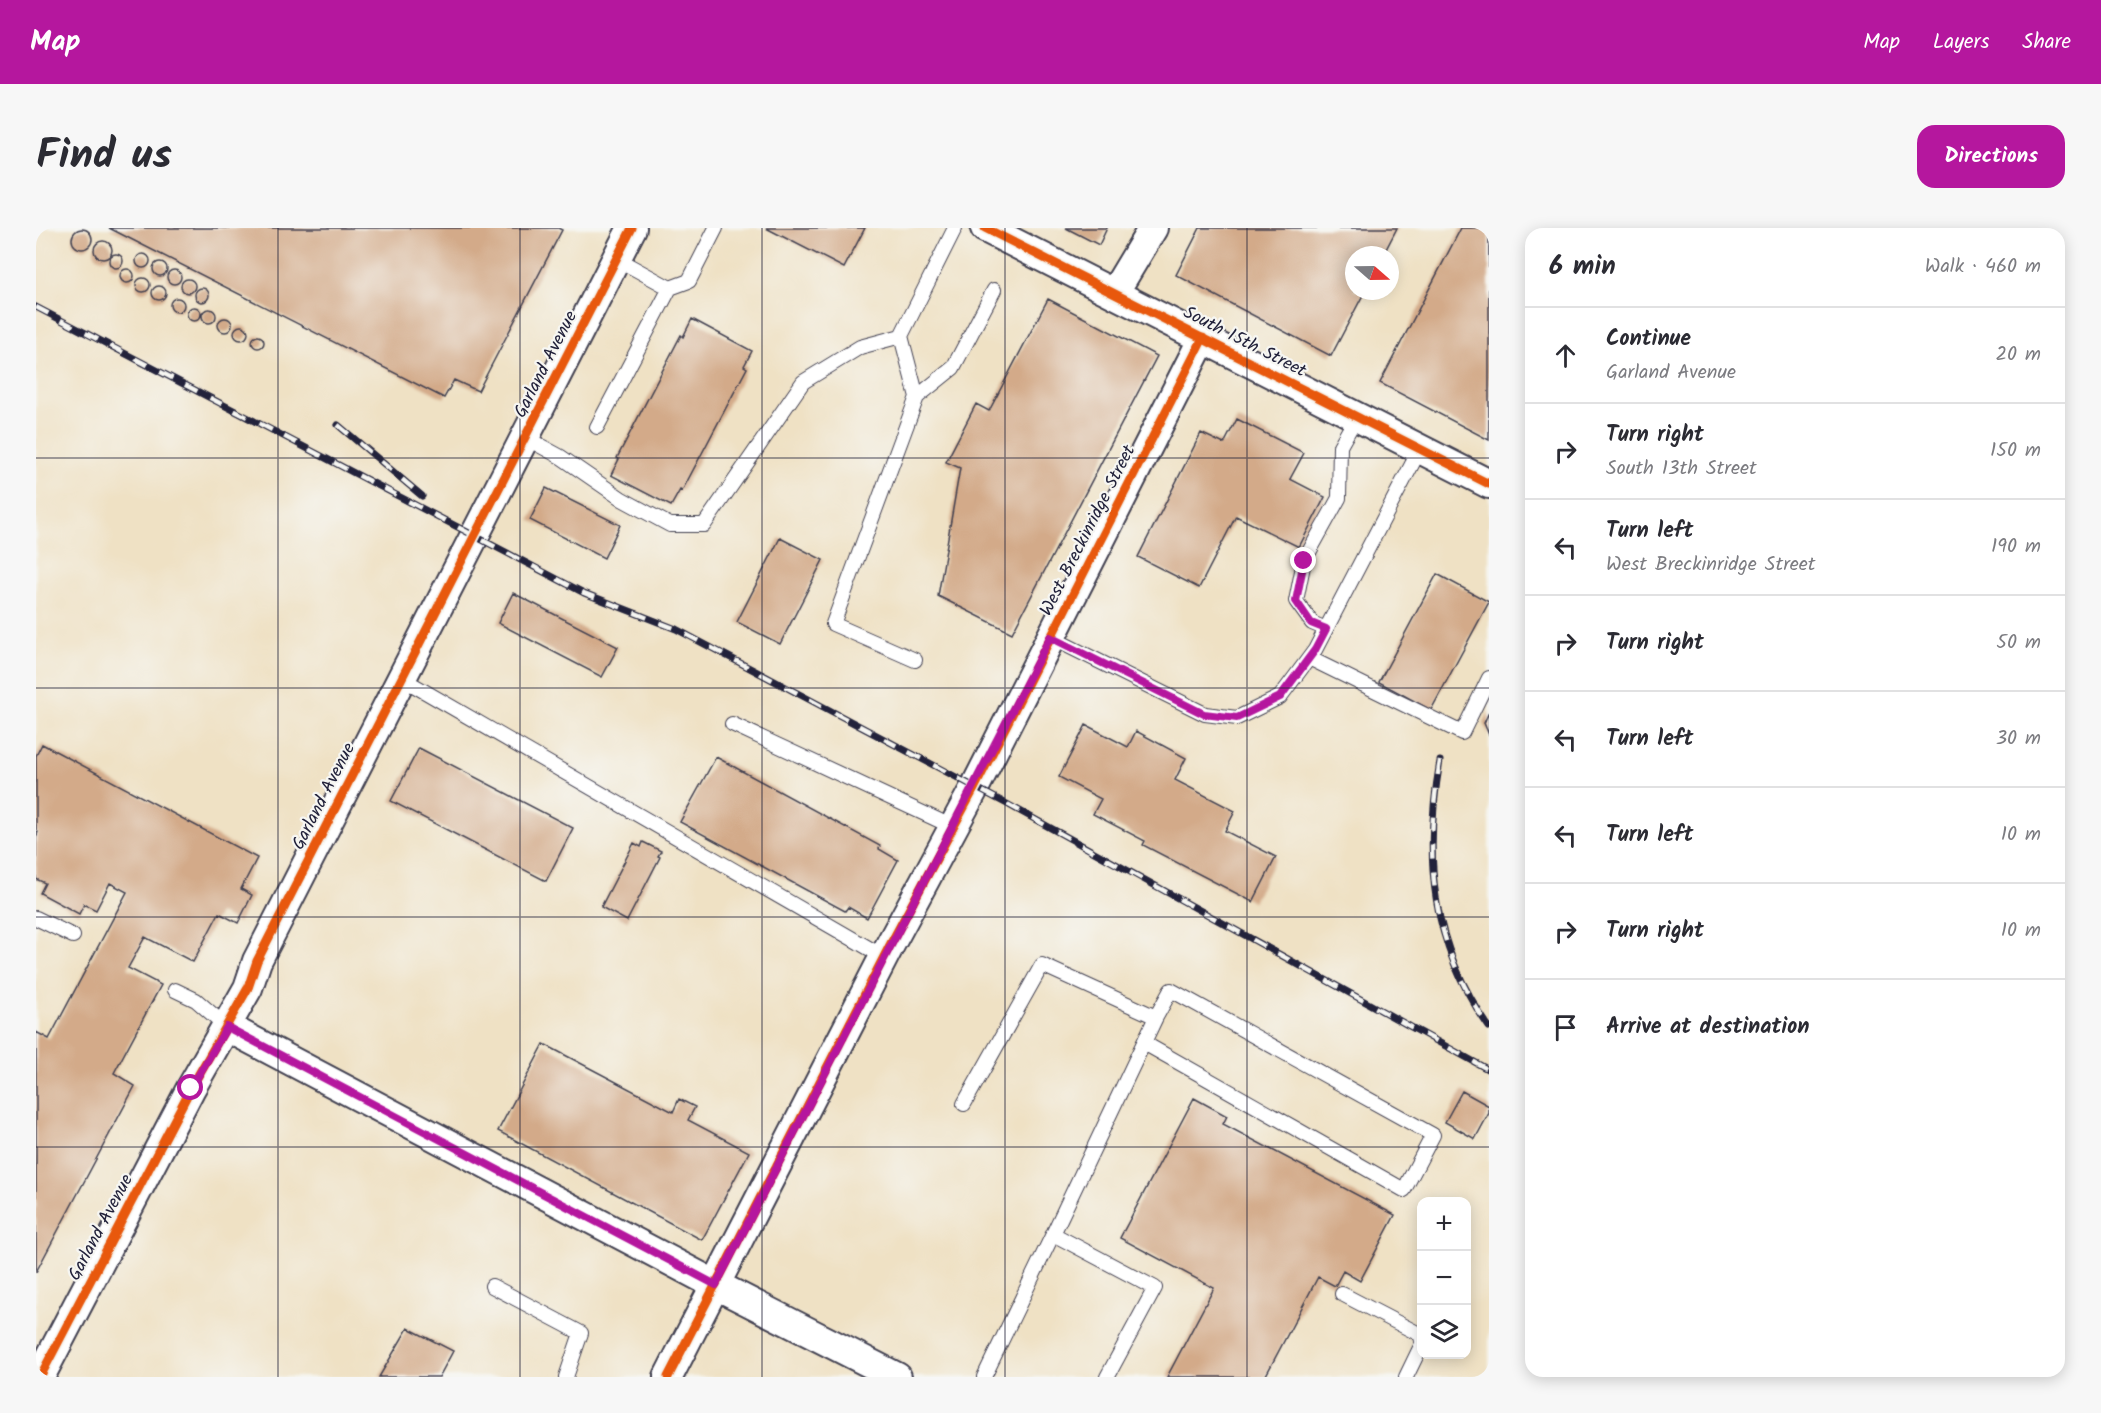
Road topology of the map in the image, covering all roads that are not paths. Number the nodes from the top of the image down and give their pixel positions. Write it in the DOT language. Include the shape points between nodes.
graph roads {
  1 [pos="632,228"];
  2 [pos="717,228"];
  3 [pos="955,228"];
  4 [pos="985,228"];
  5 [pos="1153,228"];
  6 [pos="617,259"];
  7 [pos="670,288"];
  8 [pos="994,290"];
  9 [pos="1114,293"];
  10 [pos="901,336"];
  11 [pos="1203,338"];
  12 [pos="917,397"];
  13 [pos="1357,416"];
  14 [pos="597,427"];
  15 [pos="526,438"];
  16 [pos="1420,449"];
  17 [pos="1489,484"];
  18 [pos="1326,629"];
  19 [pos="1050,637"];
  20 [pos="1309,658"];
  21 [pos="915,660"];
  22 [pos="1489,678"];
  23 [pos="403,679"];
  24 [pos="732,724"];
  25 [pos="953,827"];
  26 [pos="36,918"];
  27 [pos="73,936"];
  28 [pos="884,957"];
  29 [pos="175,990"];
  30 [pos="1156,1017"];
  31 [pos="227,1027"];
  32 [pos="1144,1043"];
  33 [pos="964,1104"];
  34 [pos="1053,1234"];
  35 [pos="716,1285"];
  36 [pos="492,1286"];
  37 [pos="1342,1294"];
  38 [pos="1417,1333"];
  39 [pos="1417,1354"];
  40 [pos="40,1377"];
  41 [pos="566,1377"];
  42 [pos="668,1377"];
  43 [pos="897,1377"];
  44 [pos="984,1377"];
  45 [pos="1107,1377"];
  46 [pos="1406,1377"];
  1 -- 6 [label="street, Garland Avenue"];
  2 -- 7 [label="lane" via="689,281"];
  3 -- 10 [label="lane"];
  4 -- 9 [label="street, South 15th Street"];
  5 -- 9 [label="street"];
  6 -- 7 [label="lane"];
  6 -- 15 [label="street, Garland Avenue"];
  7 -- 14 [label="lane"];
  8 -- 12 [label="lane" via="953,368"];
  9 -- 11 [label="street, South 15th Street"];
  10 -- 12 [label="lane"];
  10 -- 15 [label="lane" via="860,347 803,382 704,525 670,525"];
  11 -- 13 [label="street, South 15th Street"];
  11 -- 19 [label="street, West Breckinridge Street"];
  12 -- 21 [label="lane" via="833,624"];
  13 -- 16 [label="street, South 15th Street"];
  13 -- 18 [label="lane" via="1340,446 1339,498 1304,561 1296,601 1311,623"];
  15 -- 23 [label="street, Garland Avenue"];
  16 -- 17 [label="street, South 15th Street"];
  16 -- 18 [label="lane"];
  18 -- 20 [label="lane"];
  19 -- 20 [label="lane" via="1204,714 1237,718 1280,697"];
  19 -- 25 [label="street, West Breckinridge Street"];
  20 -- 22 [label="lane" via="1462,733"];
  23 -- 28 [label="lane"];
  23 -- 31 [label="street, Garland Avenue" via="257,961"];
  24 -- 25 [label="lane"];
  25 -- 28 [label="street, West Breckinridge Street"];
  26 -- 27 [label="lane"];
  28 -- 35 [label="street, West Breckinridge Street"];
  29 -- 31 [label="lane" via="196,1000"];
  30 -- 32 [label="lane"];
  30 -- 32 [label="lane" via="1171,990 1433,1136 1404,1190"];
  30 -- 33 [label="lane" via="1042,965"];
  31 -- 35 [label="street"];
  31 -- 40 [label="street, Garland Avenue" via="191,1088"];
  32 -- 34 [label="lane"];
  34 -- 44 [label="lane"];
  34 -- 45 [label="lane" via="1155,1288"];
  35 -- 42 [label="street, West Breckinridge Street"];
  35 -- 43 [label="street"];
  36 -- 41 [label="lane" via="581,1334"];
  37 -- 38 [label="lane"];
  39 -- 46 [label="lane"];
}
